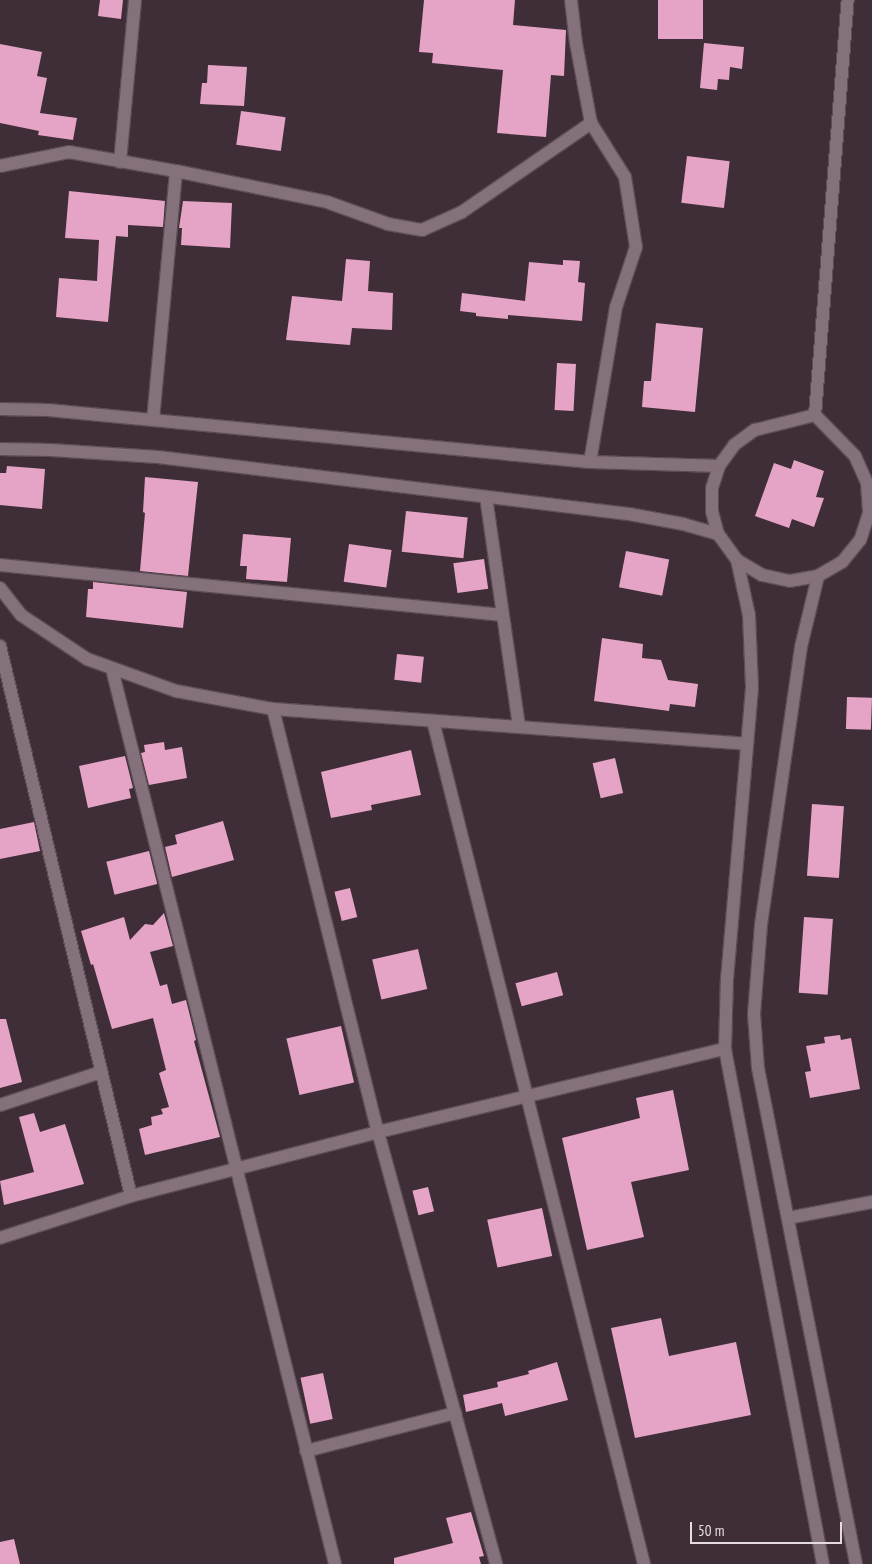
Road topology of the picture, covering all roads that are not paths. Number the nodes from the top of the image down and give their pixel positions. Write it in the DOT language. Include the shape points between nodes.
graph roads {
  1 [pos="135,0"];
  2 [pos="571,0"];
  3 [pos="848,0"];
  4 [pos="590,123"];
  5 [pos="120,162"];
  6 [pos="0,166"];
  7 [pos="176,171"];
  8 [pos="0,409"];
  9 [pos="815,416"];
  10 [pos="153,420"];
  11 [pos="0,450"];
  12 [pos="590,462"];
  13 [pos="719,466"];
  14 [pos="486,497"];
  15 [pos="870,514"];
  16 [pos="718,534"];
  17 [pos="737,560"];
  18 [pos="0,565"];
  19 [pos="818,576"];
  20 [pos="0,588"];
  21 [pos="503,615"];
  22 [pos="0,646"];
  23 [pos="112,669"];
  24 [pos="5,689"];
  25 [pos="273,709"];
  26 [pos="433,721"];
  27 [pos="519,727"];
  28 [pos="747,744"];
  29 [pos="725,1049"];
  30 [pos="102,1072"];
  31 [pos="527,1097"];
  32 [pos="0,1105"];
  33 [pos="378,1132"];
  34 [pos="236,1169"];
  35 [pos="131,1196"];
  36 [pos="872,1202"];
  37 [pos="788,1218"];
  38 [pos="0,1238"];
  39 [pos="455,1413"];
  40 [pos="306,1451"];
  41 [pos="334,1564"];
  42 [pos="496,1564"];
  43 [pos="644,1564"];
  44 [pos="823,1564"];
  45 [pos="856,1564"];
  1 -- 5 [label="street"];
  2 -- 4 [label="street"];
  3 -- 9 [label="street"];
  4 -- 7 [label="street" via="462,212 422,230 388,224 327,202"];
  4 -- 12 [label="street" via="625,177 636,247 616,307"];
  5 -- 6 [label="street" via="69,152"];
  5 -- 7 [label="street"];
  7 -- 10 [label="street"];
  8 -- 10 [label="street"];
  9 -- 13 [label="street" via="755,430 734,445"];
  9 -- 15 [label="street" via="855,456 867,483"];
  10 -- 12 [label="street"];
  11 -- 14 [label="street" via="51,450 158,458"];
  12 -- 13 [label="street"];
  13 -- 16 [label="street" via="712,488 712,512"];
  14 -- 16 [label="street" via="629,514"];
  14 -- 21 [label="street"];
  15 -- 19 [label="street" via="860,540 842,562"];
  16 -- 17 [label="street"];
  17 -- 19 [label="street" via="762,576 790,581"];
  17 -- 28 [label="street" via="749,615 752,688"];
  18 -- 21 [label="street"];
  19 -- 37 [label="street" via="801,647 761,925 754,1014 758,1068"];
  20 -- 23 [label="street" via="21,615 87,660"];
  21 -- 27 [label="street"];
  22 -- 24 [label="street"];
  23 -- 25 [label="street" via="176,691"];
  23 -- 34 [label="street"];
  24 -- 30 [label="street"];
  25 -- 26 [label="street"];
  25 -- 33 [label="street"];
  26 -- 27 [label="street"];
  26 -- 31 [label="street"];
  27 -- 28 [label="street"];
  28 -- 29 [label="street" via="727,977"];
  29 -- 31 [label="street"];
  29 -- 44 [label="street"];
  30 -- 32 [label="street"];
  30 -- 35 [label="street"];
  31 -- 33 [label="street"];
  31 -- 43 [label="street"];
  33 -- 34 [label="street"];
  33 -- 39 [label="street"];
  34 -- 35 [label="street"];
  34 -- 40 [label="street"];
  35 -- 38 [label="street"];
  36 -- 37 [label="street"];
  37 -- 45 [label="street"];
  39 -- 40 [label="street"];
  39 -- 42 [label="street"];
  40 -- 41 [label="street"];
}
